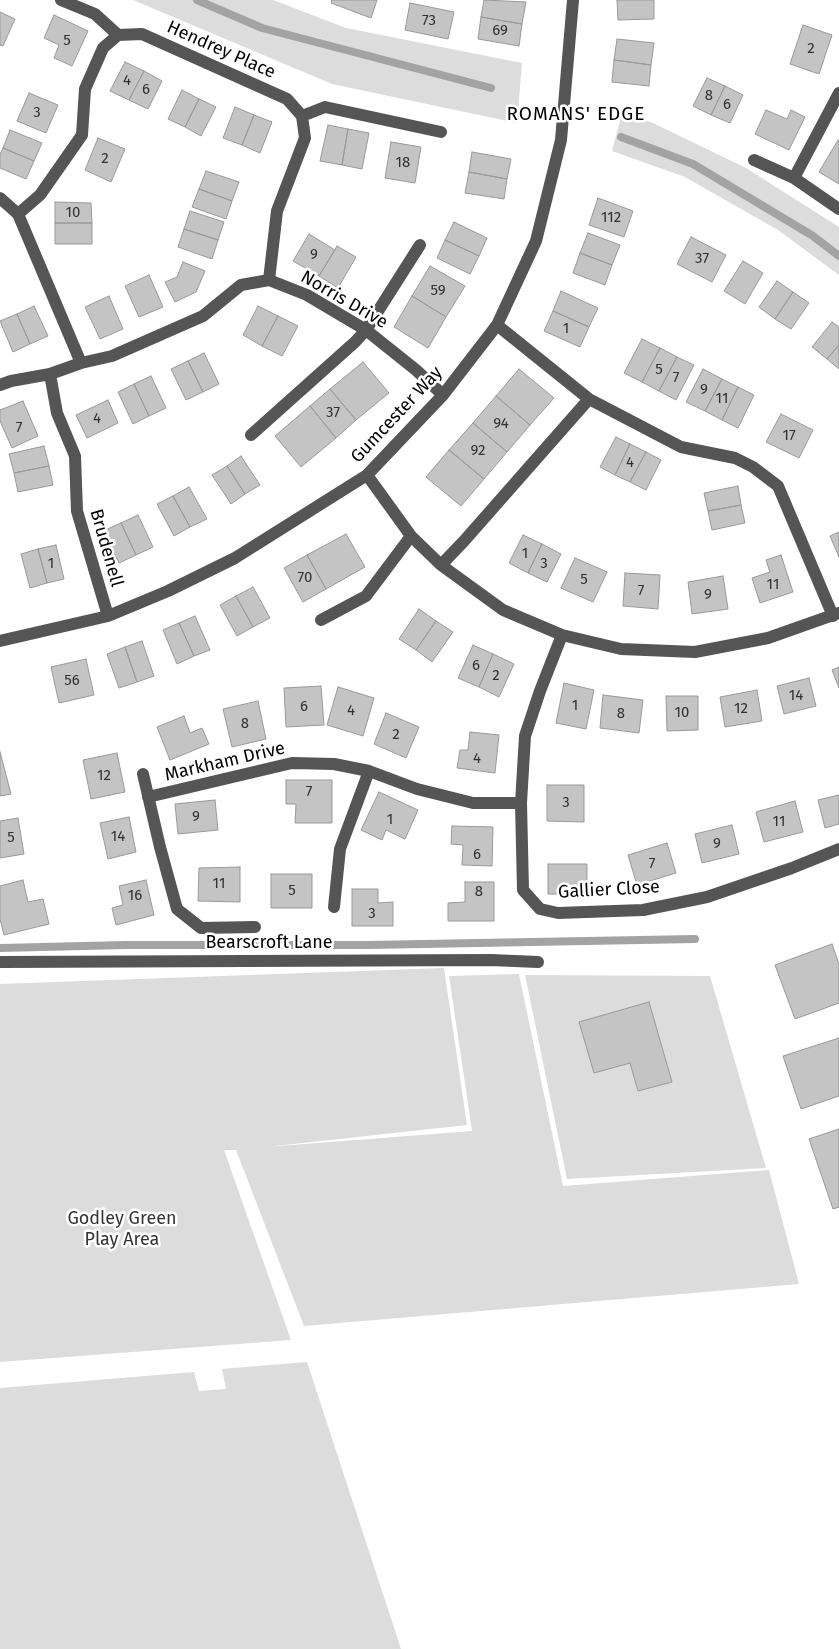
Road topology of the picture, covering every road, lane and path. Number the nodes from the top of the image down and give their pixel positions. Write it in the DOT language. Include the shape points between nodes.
graph roads {
  1 [pos="62,0"];
  2 [pos="573,0"];
  3 [pos="118,35"];
  4 [pos="839,93"];
  5 [pos="302,116"];
  6 [pos="441,132"];
  7 [pos="754,160"];
  8 [pos="794,178"];
  9 [pos="0,198"];
  10 [pos="839,209"];
  11 [pos="18,214"];
  12 [pos="420,245"];
  13 [pos="269,280"];
  14 [pos="497,325"];
  15 [pos="366,330"];
  16 [pos="81,363"];
  17 [pos="50,374"];
  18 [pos="0,385"];
  19 [pos="443,395"];
  20 [pos="589,400"];
  21 [pos="251,435"];
  22 [pos="367,475"];
  23 [pos="411,536"];
  24 [pos="441,565"];
  25 [pos="836,615"];
  26 [pos="108,616"];
  27 [pos="320,620"];
  28 [pos="562,635"];
  29 [pos="0,641"];
  30 [pos="369,772"];
  31 [pos="143,774"];
  32 [pos="148,797"];
  33 [pos="521,803"];
  34 [pos="839,849"];
  35 [pos="334,908"];
  36 [pos="255,927"];
  37 [pos="0,962"];
  38 [pos="538,962"];
  1 -- 3 [label="street" via="95,14"];
  2 -- 14 [label="street, Gumcester Way" via="558,158 536,241"];
  3 -- 5 [label="street, Hendrey Place" via="142,34 287,99"];
  3 -- 11 [label="street" via="103,48 85,89 82,135 40,195"];
  4 -- 8 [label="street"];
  5 -- 6 [label="street" via="324,107"];
  5 -- 13 [label="street" via="305,138 276,211"];
  7 -- 8 [label="street"];
  8 -- 10 [label="street"];
  9 -- 11 [label="street"];
  11 -- 16 [label="street"];
  12 -- 15 [label="street"];
  13 -- 15 [label="street, Norris Drive" via="307,295"];
  13 -- 16 [label="street, Norris Drive" via="241,284 203,316 112,356"];
  14 -- 19 [label="street, Gumcester Way"];
  14 -- 20 [label="street"];
  15 -- 19 [label="street, Norris Drive"];
  15 -- 21 [label="street"];
  16 -- 17 [label="street"];
  17 -- 18 [label="street"];
  17 -- 26 [label="street, Brudenell" via="57,413 75,456 76,511"];
  19 -- 22 [label="street, Gumcester Way"];
  20 -- 24 [label="street"];
  20 -- 25 [label="street" via="681,447 736,458 778,486"];
  22 -- 23 [label="street"];
  22 -- 26 [label="street, Gumcester Way" via="235,558"];
  23 -- 24 [label="street"];
  23 -- 27 [label="street" via="366,596"];
  24 -- 28 [label="street" via="503,610"];
  25 -- 28 [label="street" via="768,638 695,652 621,649"];
  26 -- 29 [label="street, Gumcester Way"];
  28 -- 33 [label="street, Gallier Close" via="525,736"];
  30 -- 32 [label="street, Markham Drive" via="334,764 292,763"];
  30 -- 33 [label="street, Markham Drive" via="417,789 473,803"];
  30 -- 35 [label="street" via="340,849"];
  31 -- 32 [label="street, Markham Drive"];
  32 -- 36 [label="street, Markham Drive" via="178,909 201,928"];
  33 -- 34 [label="street, Gallier Close" via="523,890 540,909 558,913 643,910 707,897"];
  37 -- 38 [label="street, Bearscroft Lane"];
}
